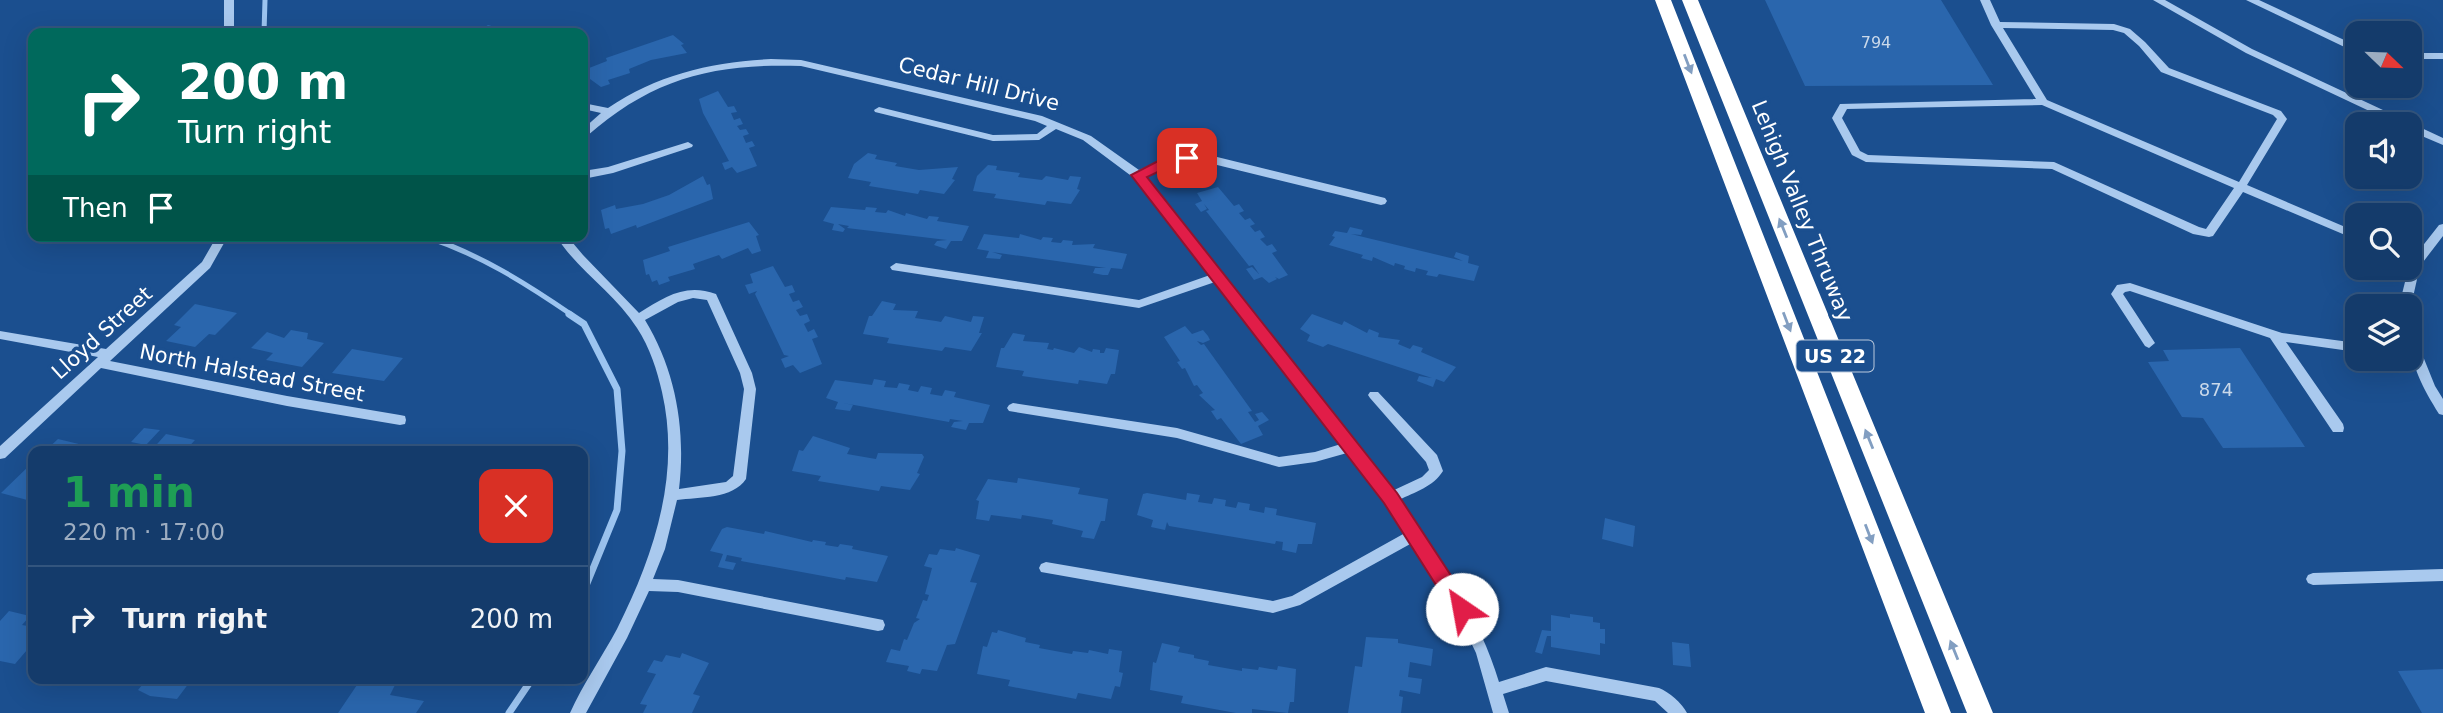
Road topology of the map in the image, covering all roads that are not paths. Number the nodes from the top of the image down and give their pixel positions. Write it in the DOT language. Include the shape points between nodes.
graph roads {
  1 [pos="229,0"];
  2 [pos="1663,0"];
  3 [pos="1690,0"];
  4 [pos="1986,0"];
  5 [pos="2158,0"];
  6 [pos="2251,0"];
  7 [pos="1997,24"];
  8 [pos="229,28"];
  9 [pos="2345,44"];
  10 [pos="2422,56"];
  11 [pos="2443,56"];
  12 [pos="2043,102"];
  13 [pos="588,107"];
  14 [pos="879,110"];
  15 [pos="609,111"];
  16 [pos="2379,112"];
  17 [pos="1056,124"];
  18 [pos="588,130"];
  19 [pos="2422,132"];
  20 [pos="2443,142"];
  21 [pos="688,145"];
  22 [pos="588,173"];
  23 [pos="1138,175"];
  24 [pos="2241,187"];
  25 [pos="1381,201"];
  26 [pos="2443,229"];
  27 [pos="2345,231"];
  28 [pos="219,242"];
  29 [pos="565,242"];
  30 [pos="2422,250"];
  31 [pos="896,267"];
  32 [pos="1218,276"];
  33 [pos="638,319"];
  34 [pos="2274,334"];
  35 [pos="0,335"];
  36 [pos="2149,343"];
  37 [pos="2345,345"];
  38 [pos="102,359"];
  39 [pos="2421,371"];
  40 [pos="1374,395"];
  41 [pos="1013,408"];
  42 [pos="2443,410"];
  43 [pos="400,420"];
  44 [pos="2339,428"];
  45 [pos="1349,447"];
  46 [pos="0,454"];
  47 [pos="672,495"];
  48 [pos="1391,498"];
  49 [pos="1414,535"];
  50 [pos="1046,568"];
  51 [pos="2443,575"];
  52 [pos="2313,579"];
  53 [pos="646,585"];
  54 [pos="878,625"];
  55 [pos="1495,690"];
  56 [pos="578,713"];
  57 [pos="1501,713"];
  58 [pos="1679,713"];
  59 [pos="1937,713"];
  60 [pos="1980,713"];
  1 -- 8 [label="street"];
  2 -- 59 [label="highway, US 22, one-way"];
  60 -- 3 [label="highway, Lehigh Valley Thruway / US 22, one-way"];
  4 -- 7 [label="street"];
  5 -- 16 [label="street" via="2249,51"];
  6 -- 9 [label="street"];
  7 -- 12 [label="street"];
  7 -- 24 [label="street" via="2127,31 2165,70 2277,113 2282,119"];
  10 -- 11 [label="street"];
  12 -- 24 [label="street"];
  12 -- 24 [label="street" via="1844,106 1837,118 1856,153 1866,158 2054,166 2197,231 2209,233"];
  13 -- 15 [label="street"];
  14 -- 17 [label="street" via="993,138 1039,137"];
  15 -- 17 [label="street, Cedar Hill Drive" via="678,76 730,64 775,61 801,62 909,86"];
  15 -- 18 [label="street, Cedar Hill Drive"];
  17 -- 23 [label="street, Cedar Hill Drive" via="1099,145"];
  19 -- 20 [label="street"];
  21 -- 22 [label="street"];
  23 -- 25 [label="street" via="1167,162 1209,159"];
  23 -- 32 [label="street, Cedar Hill Drive"];
  24 -- 27 [label="street"];
  26 -- 30 [label="street"];
  28 -- 38 [label="street, Lloyd Street" via="206,265"];
  29 -- 33 [label="street"];
  31 -- 32 [label="street" via="1139,304"];
  32 -- 45 [label="street, Cedar Hill Drive"];
  33 -- 47 [label="street" via="658,358 670,396 676,457"];
  33 -- 47 [label="street" via="688,293 701,291 712,297 750,388 739,479 729,487"];
  34 -- 36 [label="street" via="2130,287 2120,288 2117,294"];
  34 -- 37 [label="street"];
  34 -- 44 [label="street"];
  35 -- 38 [label="street, North Halstead Street"];
  38 -- 43 [label="street, North Halstead Street" via="287,401"];
  38 -- 46 [label="street, Lloyd Street"];
  39 -- 42 [label="street"];
  40 -- 48 [label="street" via="1432,459 1436,471 1427,481"];
  41 -- 45 [label="street" via="1177,433 1279,462"];
  45 -- 48 [label="street, Cedar Hill Drive"];
  47 -- 53 [label="street"];
  48 -- 49 [label="street, Cedar Hill Drive"];
  49 -- 50 [label="lane" via="1295,601 1273,607"];
  49 -- 55 [label="street, Cedar Hill Drive" via="1462,609"];
  51 -- 52 [label="street"];
  53 -- 54 [label="street" via="678,586"];
  53 -- 56 [label="street"];
  55 -- 57 [label="street, Cedar Hill Drive"];
  55 -- 58 [label="street" via="1546,674 1658,695"];
}
